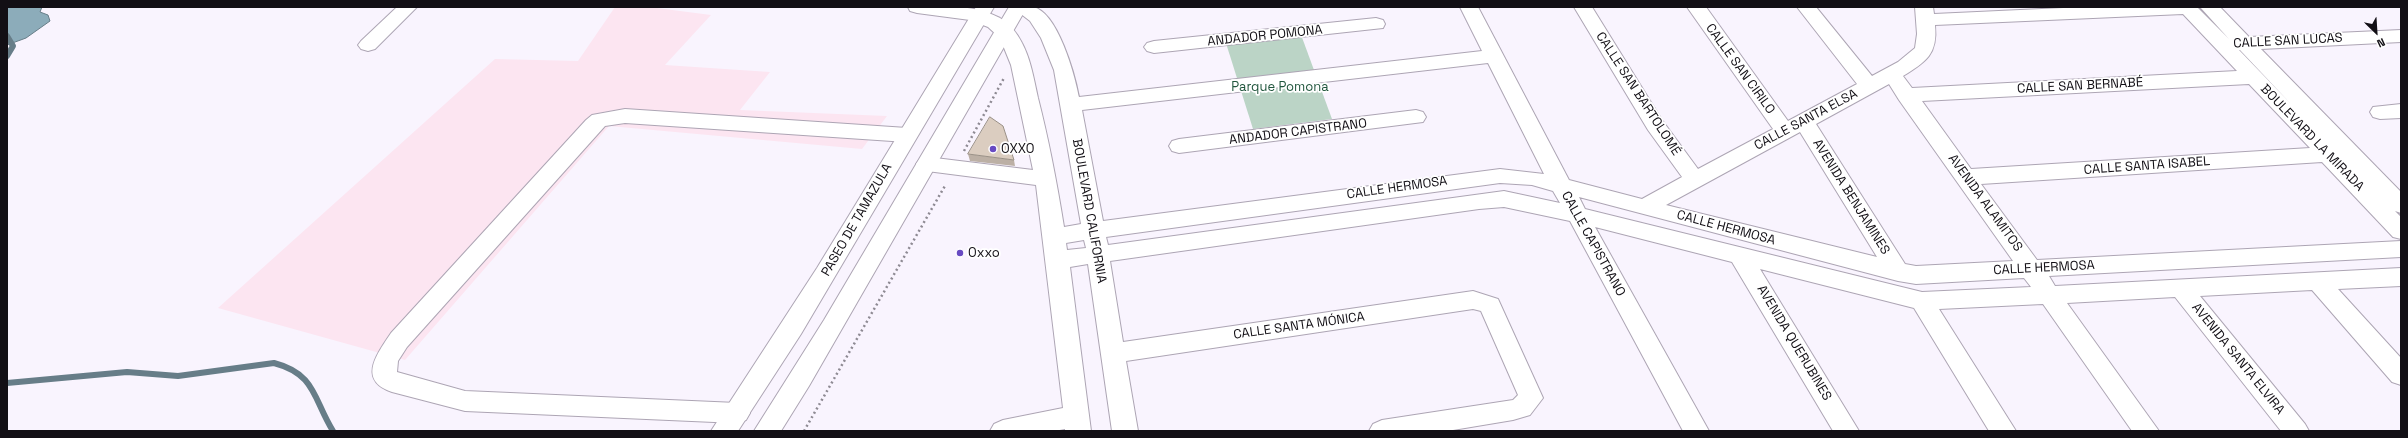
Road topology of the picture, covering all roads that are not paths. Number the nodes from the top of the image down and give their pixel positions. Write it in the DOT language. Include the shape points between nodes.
graph roads {
  1 [pos="408,7"];
  2 [pos="917,7"];
  3 [pos="1019,7"];
  4 [pos="1469,7"];
  5 [pos="1583,7"];
  6 [pos="1696,7"];
  7 [pos="1806,7"];
  8 [pos="2187,7"];
  9 [pos="2209,7"];
  10 [pos="1924,11"];
  11 [pos="982,12"];
  12 [pos="1376,24"];
  13 [pos="1004,30"];
  14 [pos="2401,36"];
  15 [pos="2244,44"];
  16 [pos="368,45"];
  17 [pos="2223,45"];
  18 [pos="1154,47"];
  19 [pos="1493,56"];
  20 [pos="1892,74"];
  21 [pos="2254,77"];
  22 [pos="1869,86"];
  23 [pos="1906,94"];
  24 [pos="1070,105"];
  25 [pos="2401,111"];
  26 [pos="2380,112"];
  27 [pos="1416,117"];
  28 [pos="1804,121"];
  29 [pos="1785,131"];
  30 [pos="906,135"];
  31 [pos="1179,146"];
  32 [pos="2328,154"];
  33 [pos="926,164"];
  34 [pos="1967,177"];
  35 [pos="1044,179"];
  36 [pos="1694,179"];
  37 [pos="1561,185"];
  38 [pos="2401,205"];
  39 [pos="1644,207"];
  40 [pos="1578,216"];
  41 [pos="1093,229"];
  42 [pos="2401,231"];
  43 [pos="1055,236"];
  44 [pos="2401,249"];
  45 [pos="1098,254"];
  46 [pos="1740,256"];
  47 [pos="1059,260"];
  48 [pos="2032,268"];
  49 [pos="1898,272"];
  50 [pos="2401,277"];
  51 [pos="2317,280"];
  52 [pos="2180,288"];
  53 [pos="2050,295"];
  54 [pos="1922,301"];
  55 [pos="1113,353"];
  56 [pos="2401,375"];
  57 [pos="737,413"];
  58 [pos="1077,424"];
  59 [pos="724,431"];
  60 [pos="767,431"];
  61 [pos="1003,431"];
  62 [pos="1125,431"];
  63 [pos="1382,431"];
  64 [pos="1696,431"];
  65 [pos="1846,431"];
  66 [pos="2003,431"];
  67 [pos="2146,431"];
  68 [pos="2296,431"];
  1 -- 16 [label="street"];
  2 -- 11 [label="street"];
  3 -- 13 [label="street"];
  3 -- 24 [label="street, BOULEVARD CALIFORNIA" via="1037,17 1051,38 1064,70"];
  4 -- 19 [label="street, CALLE CAPISTRANO"];
  5 -- 36 [label="street, CALLE SAN BARTOLOMÉ" via="1655,125"];
  6 -- 29 [label="street, CALLE SAN CIRILO"];
  7 -- 22 [label="street"];
  8 -- 10 [label="street"];
  8 -- 17 [label="street, BOULEVARD LA MIRADA"];
  9 -- 15 [label="street, BOULEVARD LA MIRADA"];
  10 -- 20 [label="street, CALLE SANTA ELSA" via="1926,49 1922,55"];
  11 -- 13 [label="street"];
  11 -- 30 [label="street, PASEO DE TAMAZULA"];
  12 -- 18 [label="street, ANDADOR POMONA"];
  13 -- 33 [label="street"];
  13 -- 35 [label="street" via="1017,53 1037,130"];
  14 -- 15 [label="street, CALLE SAN LUCAS"];
  15 -- 17 [label="street, CALLE SAN LUCAS"];
  15 -- 38 [label="street, BOULEVARD LA MIRADA"];
  17 -- 21 [label="street, BOULEVARD LA MIRADA"];
  19 -- 24 [label="street"];
  19 -- 37 [label="street, CALLE CAPISTRANO"];
  20 -- 22 [label="street, CALLE SANTA ELSA"];
  20 -- 23 [label="street, AVENIDA ALAMITOS"];
  21 -- 23 [label="street, CALLE SAN BERNABÉ"];
  21 -- 32 [label="street, BOULEVARD LA MIRADA"];
  22 -- 28 [label="street, CALLE SANTA ELSA"];
  23 -- 34 [label="street, AVENIDA ALAMITOS"];
  24 -- 41 [label="street, BOULEVARD CALIFORNIA"];
  25 -- 26 [label="street"];
  27 -- 31 [label="street, ANDADOR CAPISTRANO"];
  28 -- 29 [label="street, CALLE SANTA ELSA"];
  28 -- 49 [label="street, AVENIDA BENJAMINES"];
  29 -- 36 [label="street, CALLE SANTA ELSA"];
  30 -- 57 [label="street, PASEO DE TAMAZULA" via="812,298"];
  30 -- 57 [label="street" via="625,116 599,120 399,340 386,360 385,376 392,382 465,401"];
  32 -- 34 [label="street, CALLE SANTA ISABEL"];
  32 -- 42 [label="street, BOULEVARD LA MIRADA"];
  33 -- 35 [label="street"];
  33 -- 60 [label="street" via="848,302"];
  34 -- 48 [label="street, AVENIDA ALAMITOS"];
  35 -- 43 [label="street"];
  36 -- 39 [label="street, CALLE SANTA ELSA"];
  37 -- 39 [label="street, CALLE HERMOSA"];
  37 -- 40 [label="street, CALLE CAPISTRANO"];
  37 -- 41 [label="street, CALLE HERMOSA" via="1532,178 1472,178"];
  39 -- 49 [label="street, CALLE HERMOSA"];
  40 -- 45 [label="street, CALLE HERMOSA" via="1504,199"];
  40 -- 46 [label="street, CALLE HERMOSA"];
  40 -- 64 [label="street, CALLE CAPISTRANO"];
  41 -- 43 [label="street, CALLE HERMOSA"];
  41 -- 45 [label="street, BOULEVARD CALIFORNIA"];
  43 -- 47 [label="street"];
  44 -- 48 [label="street, CALLE HERMOSA"];
  45 -- 47 [label="street, CALLE HERMOSA"];
  45 -- 55 [label="street, BOULEVARD CALIFORNIA"];
  46 -- 54 [label="street, CALLE HERMOSA"];
  46 -- 65 [label="street, AVENIDA QUERUBINES"];
  47 -- 58 [label="street"];
  48 -- 49 [label="street, CALLE HERMOSA" via="1933,275"];
  48 -- 53 [label="street, AVENIDA ALAMITOS"];
  50 -- 51 [label="street, CALLE HERMOSA"];
  51 -- 52 [label="street, CALLE HERMOSA"];
  51 -- 56 [label="street"];
  52 -- 53 [label="street, CALLE HERMOSA"];
  52 -- 68 [label="street, AVENIDA SANTA ELVIRA"];
  53 -- 54 [label="street, CALLE HERMOSA"];
  53 -- 67 [label="street, AVENIDA ALAMITOS"];
  54 -- 66 [label="street"];
  55 -- 62 [label="street, BOULEVARD CALIFORNIA"];
  55 -- 63 [label="street, CALLE SANTA MÓNICA" via="1473,300 1485,302 1492,308 1531,398 1521,408"];
  57 -- 59 [label="street, PASEO DE TAMAZULA"];
  58 -- 61 [label="street"];
}
